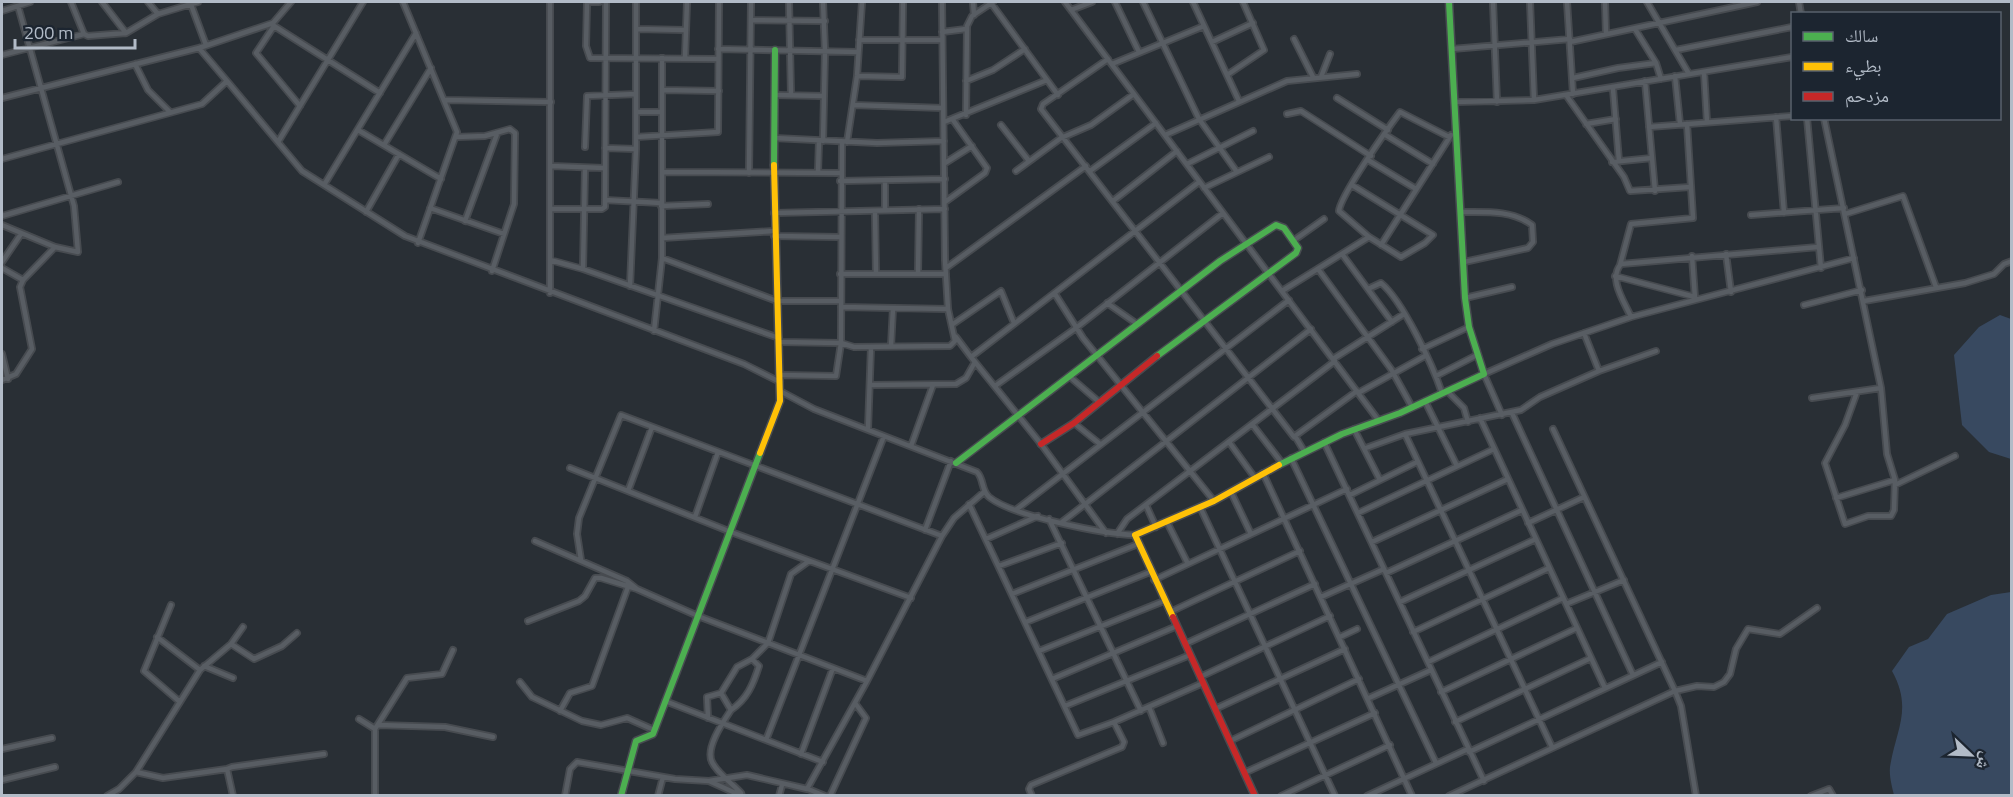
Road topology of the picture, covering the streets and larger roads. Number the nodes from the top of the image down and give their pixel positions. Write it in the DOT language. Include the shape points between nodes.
graph roads {
  1 [pos="30,2"];
  2 [pos="71,2"];
  3 [pos="102,2"];
  4 [pos="148,2"];
  5 [pos="190,2"];
  6 [pos="198,2"];
  7 [pos="291,2"];
  8 [pos="363,2"];
  9 [pos="403,2"];
  10 [pos="550,2"];
  11 [pos="587,2"];
  12 [pos="599,2"];
  13 [pos="606,2"];
  14 [pos="636,2"];
  15 [pos="687,2"];
  16 [pos="719,2"];
  17 [pos="752,2"];
  18 [pos="789,2"];
  19 [pos="823,2"];
  20 [pos="862,2"];
  21 [pos="903,2"];
  22 [pos="942,2"];
  23 [pos="973,2"];
  24 [pos="992,2"];
  25 [pos="1065,2"];
  26 [pos="1092,2"];
  27 [pos="1115,2"];
  28 [pos="1143,2"];
  29 [pos="1193,2"];
  30 [pos="1243,2"];
  31 [pos="1449,2"];
  32 [pos="1495,2"];
  33 [pos="1530,2"];
  34 [pos="1567,2"];
  35 [pos="1605,2"];
  36 [pos="1647,2"];
  37 [pos="1757,2"];
  38 [pos="1739,4"];
  39 [pos="18,6"];
  40 [pos="1071,10"];
  41 [pos="2,11"];
  42 [pos="158,14"];
  43 [pos="974,15"];
  44 [pos="752,20"];
  45 [pos="789,20"];
  46 [pos="825,21"];
  47 [pos="1253,23"];
  48 [pos="1661,24"];
  49 [pos="272,25"];
  50 [pos="1204,26"];
  51 [pos="1791,27"];
  52 [pos="966,28"];
  53 [pos="636,29"];
  54 [pos="1635,29"];
  55 [pos="685,30"];
  56 [pos="942,32"];
  57 [pos="126,33"];
  58 [pos="416,33"];
  59 [pos="84,34"];
  60 [pos="1606,34"];
  61 [pos="1294,39"];
  62 [pos="859,40"];
  63 [pos="942,40"];
  64 [pos="1570,40"];
  65 [pos="903,41"];
  66 [pos="1162,42"];
  67 [pos="1212,42"];
  68 [pos="1533,42"];
  69 [pos="206,45"];
  70 [pos="1494,46"];
  71 [pos="29,48"];
  72 [pos="199,48"];
  73 [pos="718,49"];
  74 [pos="1025,49"];
  75 [pos="1452,49"];
  76 [pos="752,50"];
  77 [pos="776,50"];
  78 [pos="1676,50"];
  79 [pos="790,51"];
  80 [pos="825,51"];
  81 [pos="858,52"];
  82 [pos="1139,52"];
  83 [pos="1330,54"];
  84 [pos="2,55"];
  85 [pos="1791,57"];
  86 [pos="605,58"];
  87 [pos="636,58"];
  88 [pos="662,58"];
  89 [pos="685,58"];
  90 [pos="718,59"];
  91 [pos="328,61"];
  92 [pos="1110,61"];
  93 [pos="1656,63"];
  94 [pos="135,64"];
  95 [pos="431,68"];
  96 [pos="1704,72"];
  97 [pos="1689,74"];
  98 [pos="1227,75"];
  99 [pos="1357,75"];
  100 [pos="857,76"];
  101 [pos="1321,76"];
  102 [pos="1675,76"];
  103 [pos="1313,77"];
  104 [pos="1573,78"];
  105 [pos="1661,79"];
  106 [pos="1047,80"];
  107 [pos="227,81"];
  108 [pos="966,81"];
  109 [pos="1645,81"];
  110 [pos="40,88"];
  111 [pos="1613,88"];
  112 [pos="662,90"];
  113 [pos="719,91"];
  114 [pos="380,93"];
  115 [pos="605,94"];
  116 [pos="636,94"];
  117 [pos="775,94"];
  118 [pos="1134,94"];
  119 [pos="1574,94"];
  120 [pos="791,95"];
  121 [pos="1058,95"];
  122 [pos="1566,95"];
  123 [pos="824,96"];
  124 [pos="2,98"];
  125 [pos="1337,98"];
  126 [pos="446,100"];
  127 [pos="1534,100"];
  128 [pos="1239,101"];
  129 [pos="551,102"];
  130 [pos="1453,102"];
  131 [pos="1497,102"];
  132 [pos="853,105"];
  133 [pos="300,106"];
  134 [pos="943,108"];
  135 [pos="636,111"];
  136 [pos="170,112"];
  137 [pos="662,112"];
  138 [pos="1287,114"];
  139 [pos="966,115"];
  140 [pos="1791,116"];
  141 [pos="1776,117"];
  142 [pos="1199,119"];
  143 [pos="1616,119"];
  144 [pos="953,120"];
  145 [pos="1807,120"];
  146 [pos="1826,120"];
  147 [pos="944,122"];
  148 [pos="1707,122"];
  149 [pos="1156,123"];
  150 [pos="1586,124"];
  151 [pos="1680,124"];
  152 [pos="1686,124"];
  153 [pos="1001,125"];
  154 [pos="1649,127"];
  155 [pos="358,130"];
  156 [pos="1253,131"];
  157 [pos="1455,131"];
  158 [pos="1386,132"];
  159 [pos="497,134"];
  160 [pos="1165,135"];
  161 [pos="661,136"];
  162 [pos="456,137"];
  163 [pos="636,137"];
  164 [pos="1063,137"];
  165 [pos="1449,137"];
  166 [pos="774,138"];
  167 [pos="821,141"];
  168 [pos="944,141"];
  169 [pos="278,142"];
  170 [pos="845,142"];
  171 [pos="56,144"];
  172 [pos="384,146"];
  173 [pos="972,146"];
  174 [pos="585,147"];
  175 [pos="605,148"];
  176 [pos="1218,148"];
  177 [pos="636,149"];
  178 [pos="1177,152"];
  179 [pos="399,154"];
  180 [pos="1269,156"];
  181 [pos="1369,158"];
  182 [pos="1652,158"];
  183 [pos="2,159"];
  184 [pos="1029,161"];
  185 [pos="1619,161"];
  186 [pos="1612,162"];
  187 [pos="945,163"];
  188 [pos="1187,164"];
  189 [pos="1433,164"];
  190 [pos="551,166"];
  191 [pos="1086,166"];
  192 [pos="585,168"];
  193 [pos="604,168"];
  194 [pos="1016,171"];
  195 [pos="1090,171"];
  196 [pos="662,172"];
  197 [pos="818,172"];
  198 [pos="1237,172"];
  199 [pos="749,173"];
  200 [pos="774,173"];
  201 [pos="840,173"];
  202 [pos="441,179"];
  203 [pos="945,179"];
  204 [pos="840,181"];
  205 [pos="885,181"];
  206 [pos="118,182"];
  207 [pos="1199,182"];
  208 [pos="324,185"];
  209 [pos="1352,185"];
  210 [pos="1690,187"];
  211 [pos="1204,188"];
  212 [pos="1416,189"];
  213 [pos="1655,191"];
  214 [pos="70,195"];
  215 [pos="604,200"];
  216 [pos="634,201"];
  217 [pos="1113,201"];
  218 [pos="945,202"];
  219 [pos="708,204"];
  220 [pos="661,205"];
  221 [pos="430,208"];
  222 [pos="945,208"];
  223 [pos="550,209"];
  224 [pos="585,209"];
  225 [pos="919,209"];
  226 [pos="885,210"];
  227 [pos="1814,210"];
  228 [pos="875,211"];
  229 [pos="1845,211"];
  230 [pos="366,212"];
  231 [pos="840,212"];
  232 [pos="1462,212"];
  233 [pos="774,213"];
  234 [pos="1223,213"];
  235 [pos="1784,213"];
  236 [pos="1400,215"];
  237 [pos="1751,215"];
  238 [pos="2,216"];
  239 [pos="1324,219"];
  240 [pos="465,220"];
  241 [pos="2,225"];
  242 [pos="1137,232"];
  243 [pos="774,233"];
  244 [pos="21,234"];
  245 [pos="504,234"];
  246 [pos="840,237"];
  247 [pos="1369,237"];
  248 [pos="662,238"];
  249 [pos="1293,241"];
  250 [pos="418,243"];
  251 [pos="1246,243"];
  252 [pos="1381,245"];
  253 [pos="55,247"];
  254 [pos="1818,247"];
  255 [pos="1342,254"];
  256 [pos="1726,254"];
  257 [pos="1692,256"];
  258 [pos="662,258"];
  259 [pos="1854,258"];
  260 [pos="550,260"];
  261 [pos="1159,261"];
  262 [pos="2012,261"];
  263 [pos="2,262"];
  264 [pos="1464,262"];
  265 [pos="1620,265"];
  266 [pos="2,268"];
  267 [pos="1821,268"];
  268 [pos="583,269"];
  269 [pos="1318,269"];
  270 [pos="492,271"];
  271 [pos="946,271"];
  272 [pos="1268,273"];
  273 [pos="840,274"];
  274 [pos="876,274"];
  275 [pos="918,274"];
  276 [pos="1615,276"];
  277 [pos="23,280"];
  278 [pos="630,286"];
  279 [pos="1512,287"];
  280 [pos="1936,287"];
  281 [pos="1368,289"];
  282 [pos="1862,290"];
  283 [pos="1182,291"];
  284 [pos="1282,291"];
  285 [pos="1731,292"];
  286 [pos="550,293"];
  287 [pos="1054,294"];
  288 [pos="659,296"];
  289 [pos="1465,298"];
  290 [pos="1695,299"];
  291 [pos="1289,300"];
  292 [pos="777,301"];
  293 [pos="1864,301"];
  294 [pos="1107,303"];
  295 [pos="841,304"];
  296 [pos="1804,305"];
  297 [pos="893,308"];
  298 [pos="948,309"];
  299 [pos="1404,314"];
  300 [pos="1631,317"];
  301 [pos="1204,319"];
  302 [pos="1392,322"];
  303 [pos="1014,323"];
  304 [pos="952,324"];
  305 [pos="1137,324"];
  306 [pos="1469,327"];
  307 [pos="1076,328"];
  308 [pos="1311,329"];
  309 [pos="654,331"];
  310 [pos="1584,333"];
  311 [pos="1368,336"];
  312 [pos="956,337"];
  313 [pos="779,340"];
  314 [pos="841,344"];
  315 [pos="891,346"];
  316 [pos="871,347"];
  317 [pos="1227,348"];
  318 [pos="1422,349"];
  319 [pos="1656,351"];
  320 [pos="2,354"];
  321 [pos="1098,354"];
  322 [pos="1477,355"];
  323 [pos="1425,356"];
  324 [pos="971,357"];
  325 [pos="1334,360"];
  326 [pos="975,362"];
  327 [pos="1599,371"];
  328 [pos="1393,372"];
  329 [pos="1484,374"];
  330 [pos="1069,376"];
  331 [pos="1436,376"];
  332 [pos="780,378"];
  333 [pos="1250,378"];
  334 [pos="8,379"];
  335 [pos="2,380"];
  336 [pos="1121,384"];
  337 [pos="870,385"];
  338 [pos="933,385"];
  339 [pos="995,386"];
  340 [pos="1881,388"];
  341 [pos="780,391"];
  342 [pos="1358,392"];
  343 [pos="1445,392"];
  344 [pos="1857,392"];
  345 [pos="1812,398"];
  346 [pos="1425,401"];
  347 [pos="1099,402"];
  348 [pos="1412,407"];
  349 [pos="1273,408"];
  350 [pos="1144,412"];
  351 [pos="1512,413"];
  352 [pos="1017,414"];
  353 [pos="1502,415"];
  354 [pos="1480,418"];
  355 [pos="1379,421"];
  356 [pos="1468,422"];
  357 [pos="1074,423"];
  358 [pos="1252,424"];
  359 [pos="652,427"];
  360 [pos="1439,428"];
  361 [pos="867,429"];
  362 [pos="1354,429"];
  363 [pos="1553,429"];
  364 [pos="1405,434"];
  365 [pos="884,436"];
  366 [pos="1294,437"];
  367 [pos="1167,442"];
  368 [pos="1229,442"];
  369 [pos="1324,442"];
  370 [pos="1041,444"];
  371 [pos="1101,444"];
  372 [pos="911,446"];
  373 [pos="1366,448"];
  374 [pos="1494,449"];
  375 [pos="718,452"];
  376 [pos="1305,452"];
  377 [pos="1954,456"];
  378 [pos="1291,458"];
  379 [pos="953,462"];
  380 [pos="1417,462"];
  381 [pos="1282,463"];
  382 [pos="756,466"];
  383 [pos="1457,466"];
  384 [pos="570,468"];
  385 [pos="1191,471"];
  386 [pos="1062,472"];
  387 [pos="1263,473"];
  388 [pos="594,478"];
  389 [pos="1255,478"];
  390 [pos="1508,479"];
  391 [pos="1380,480"];
  392 [pos="1427,481"];
  393 [pos="1895,483"];
  394 [pos="1347,489"];
  395 [pos="628,491"];
  396 [pos="984,492"];
  397 [pos="1231,492"];
  398 [pos="1350,495"];
  399 [pos="1584,497"];
  400 [pos="1836,498"];
  401 [pos="1214,501"];
  402 [pos="1085,503"];
  403 [pos="857,504"];
  404 [pos="969,504"];
  405 [pos="1315,504"];
  406 [pos="1146,505"];
  407 [pos="1200,507"];
  408 [pos="1017,509"];
  409 [pos="1441,510"];
  410 [pos="1522,510"];
  411 [pos="1557,511"];
  412 [pos="1358,513"];
  413 [pos="1038,516"];
  414 [pos="694,517"];
  415 [pos="1284,518"];
  416 [pos="1049,519"];
  417 [pos="1167,522"];
  418 [pos="1062,523"];
  419 [pos="1528,523"];
  420 [pos="1156,527"];
  421 [pos="925,530"];
  422 [pos="731,532"];
  423 [pos="1106,533"];
  424 [pos="1117,534"];
  425 [pos="1251,534"];
  426 [pos="1135,535"];
  427 [pos="942,536"];
  428 [pos="1536,539"];
  429 [pos="986,540"];
  430 [pos="535,541"];
  431 [pos="1455,541"];
  432 [pos="1372,542"];
  433 [pos="1062,543"];
  434 [pos="1138,544"];
  435 [pos="1219,548"];
  436 [pos="1300,551"];
  437 [pos="581,560"];
  438 [pos="809,561"];
  439 [pos="1188,564"];
  440 [pos="999,566"];
  441 [pos="1549,568"];
  442 [pos="1074,569"];
  443 [pos="832,570"];
  444 [pos="1469,570"];
  445 [pos="1385,571"];
  446 [pos="1150,572"];
  447 [pos="1154,580"];
  448 [pos="1624,580"];
  449 [pos="1235,582"];
  450 [pos="1352,583"];
  451 [pos="1315,584"];
  452 [pos="628,587"];
  453 [pos="637,589"];
  454 [pos="1595,592"];
  455 [pos="1012,594"];
  456 [pos="1321,597"];
  457 [pos="910,598"];
  458 [pos="1086,598"];
  459 [pos="1563,598"];
  460 [pos="1483,600"];
  461 [pos="1164,601"];
  462 [pos="1400,603"];
  463 [pos="1566,604"];
  464 [pos="171,605"];
  465 [pos="1817,608"];
  466 [pos="1170,612"];
  467 [pos="1250,614"];
  468 [pos="698,616"];
  469 [pos="1330,616"];
  470 [pos="528,621"];
  471 [pos="1026,622"];
  472 [pos="1100,626"];
  473 [pos="1177,626"];
  474 [pos="243,627"];
  475 [pos="1577,628"];
  476 [pos="1357,629"];
  477 [pos="1497,630"];
  478 [pos="1413,632"];
  479 [pos="297,633"];
  480 [pos="157,637"];
  481 [pos="1340,637"];
  482 [pos="768,643"];
  483 [pos="231,644"];
  484 [pos="1185,644"];
  485 [pos="1264,646"];
  486 [pos="1345,649"];
  487 [pos="453,650"];
  488 [pos="1039,651"];
  489 [pos="1114,654"];
  490 [pos="1190,655"];
  491 [pos="801,656"];
  492 [pos="1591,658"];
  493 [pos="753,659"];
  494 [pos="1510,660"];
  495 [pos="1428,662"];
  496 [pos="1662,662"];
  497 [pos="202,668"];
  498 [pos="833,668"];
  499 [pos="1431,670"];
  500 [pos="1633,675"];
  501 [pos="232,678"];
  502 [pos="1280,679"];
  503 [pos="1359,679"];
  504 [pos="1052,680"];
  505 [pos="1202,680"];
  506 [pos="867,681"];
  507 [pos="520,682"];
  508 [pos="1127,682"];
  509 [pos="1399,684"];
  510 [pos="1605,688"];
  511 [pos="1524,690"];
  512 [pos="1675,691"];
  513 [pos="1441,692"];
  514 [pos="721,693"];
  515 [pos="1369,698"];
  516 [pos="665,701"];
  517 [pos="180,702"];
  518 [pos="855,703"];
  519 [pos="1065,706"];
  520 [pos="1149,707"];
  521 [pos="1215,709"];
  522 [pos="731,710"];
  523 [pos="560,711"];
  524 [pos="1140,711"];
  525 [pos="1294,711"];
  526 [pos="1375,713"];
  527 [pos="708,718"];
  528 [pos="359,719"];
  529 [pos="1538,720"];
  530 [pos="1114,722"];
  531 [pos="1455,722"];
  532 [pos="722,723"];
  533 [pos="377,727"];
  534 [pos="654,730"];
  535 [pos="493,737"];
  536 [pos="52,738"];
  537 [pos="766,740"];
  538 [pos="1230,741"];
  539 [pos="1163,743"];
  540 [pos="1310,744"];
  541 [pos="1390,745"];
  542 [pos="1552,747"];
  543 [pos="2,750"];
  544 [pos="1469,750"];
  545 [pos="324,754"];
  546 [pos="801,754"];
  547 [pos="823,762"];
  548 [pos="1436,764"];
  549 [pos="55,767"];
  550 [pos="227,769"];
  551 [pos="627,771"];
  552 [pos="136,772"];
  553 [pos="1245,773"];
  554 [pos="1325,774"];
  555 [pos="663,777"];
  556 [pos="728,778"];
  557 [pos="1405,778"];
  558 [pos="2,780"];
  559 [pos="709,781"];
  560 [pos="1484,781"];
  561 [pos="782,784"];
  562 [pos="808,789"];
  563 [pos="1381,793"];
  564 [pos="107,795"];
  565 [pos="233,795"];
  566 [pos="375,795"];
  567 [pos="566,795"];
  568 [pos="621,795"];
  569 [pos="658,795"];
  570 [pos="743,795"];
  571 [pos="779,795"];
  572 [pos="825,795"];
  573 [pos="830,795"];
  574 [pos="1032,795"];
  575 [pos="1255,795"];
  576 [pos="1281,795"];
  577 [pos="1335,795"];
  578 [pos="1367,795"];
  579 [pos="1412,795"];
  580 [pos="1449,795"];
  581 [pos="1696,795"];
  582 [pos="1811,795"];
  583 [pos="1833,795"];
  1 -- 39 [label="street"];
  2 -- 59 [label="street"];
  3 -- 57 [label="street"];
  4 -- 42 [label="street"];
  5 -- 6 [label="street"];
  5 -- 42 [label="street"];
  5 -- 69 [label="street"];
  7 -- 49 [label="street"];
  8 -- 91 [label="street"];
  9 -- 58 [label="street"];
  10 -- 129 [label="street"];
  11 -- 12 [label="street"];
  11 -- 86 [label="street" via="587,54 593,59"];
  13 -- 86 [label="street"];
  14 -- 53 [label="street"];
  15 -- 55 [label="street"];
  16 -- 73 [label="street"];
  17 -- 44 [label="street"];
  18 -- 45 [label="street"];
  19 -- 46 [label="street"];
  20 -- 62 [label="street"];
  21 -- 65 [label="street"];
  22 -- 56 [label="street"];
  23 -- 43 [label="street"];
  24 -- 43 [label="street"];
  24 -- 74 [label="street"];
  25 -- 40 [label="street"];
  26 -- 40 [label="street"];
  27 -- 82 [label="street"];
  28 -- 66 [label="street"];
  29 -- 50 [label="street"];
  30 -- 47 [label="street"];
  31 -- 75 [label="street"];
  32 -- 70 [label="street"];
  33 -- 68 [label="street"];
  34 -- 64 [label="street"];
  35 -- 60 [label="street"];
  36 -- 48 [label="street"];
  37 -- 38 [label="street"];
  38 -- 48 [label="street"];
  39 -- 41 [label="street"];
  39 -- 71 [label="street"];
  40 -- 92 [label="street"];
  42 -- 57 [label="street"];
  43 -- 52 [label="street"];
  44 -- 45 [label="street"];
  44 -- 76 [label="street"];
  45 -- 46 [label="street"];
  45 -- 79 [label="street"];
  46 -- 80 [label="street"];
  47 -- 67 [label="street"];
  47 -- 98 [label="street" via="1264,50"];
  48 -- 54 [label="street"];
  48 -- 78 [label="street"];
  49 -- 69 [label="street"];
  49 -- 91 [label="street"];
  49 -- 133 [label="street" via="256,52"];
  50 -- 66 [label="street"];
  50 -- 67 [label="street"];
  51 -- 78 [label="street"];
  52 -- 56 [label="street"];
  52 -- 108 [label="street"];
  53 -- 55 [label="street"];
  53 -- 87 [label="street"];
  54 -- 60 [label="street"];
  54 -- 93 [label="street"];
  55 -- 89 [label="street"];
  56 -- 63 [label="street"];
  57 -- 59 [label="street"];
  58 -- 95 [label="street"];
  58 -- 114 [label="street"];
  59 -- 71 [label="street"];
  60 -- 64 [label="street"];
  61 -- 103 [label="street"];
  62 -- 65 [label="street"];
  62 -- 81 [label="street"];
  63 -- 65 [label="street"];
  63 -- 134 [label="street"];
  64 -- 68 [label="street"];
  64 -- 104 [label="street"];
  65 -- 100 [label="street" via="901,77"];
  66 -- 82 [label="street"];
  66 -- 142 [label="street"];
  67 -- 98 [label="street"];
  68 -- 70 [label="street"];
  68 -- 127 [label="street"];
  69 -- 72 [label="street"];
  70 -- 75 [label="street"];
  70 -- 131 [label="street"];
  71 -- 84 [label="street"];
  71 -- 110 [label="street"];
  72 -- 94 [label="street"];
  72 -- 107 [label="street"];
  73 -- 76 [label="street"];
  73 -- 90 [label="street"];
  74 -- 106 [label="street"];
  74 -- 108 [label="street" via="1001,66"];
  75 -- 130 [label="street"];
  76 -- 77 [label="street"];
  76 -- 199 [label="street"];
  77 -- 79 [label="street"];
  77 -- 117 [label="street"];
  78 -- 97 [label="street"];
  79 -- 80 [label="street"];
  79 -- 120 [label="street"];
  80 -- 81 [label="street"];
  80 -- 123 [label="street"];
  81 -- 100 [label="street"];
  82 -- 92 [label="street"];
  83 -- 101 [label="street"];
  85 -- 96 [label="street"];
  86 -- 87 [label="street"];
  86 -- 115 [label="street"];
  87 -- 88 [label="street"];
  87 -- 116 [label="street"];
  88 -- 89 [label="street"];
  88 -- 112 [label="street"];
  89 -- 90 [label="street"];
  90 -- 113 [label="street"];
  91 -- 114 [label="street"];
  91 -- 133 [label="street"];
  92 -- 118 [label="street"];
  92 -- 121 [label="street"];
  93 -- 104 [label="street"];
  93 -- 105 [label="street"];
  94 -- 110 [label="street"];
  94 -- 136 [label="street" via="148,90"];
  95 -- 126 [label="street"];
  95 -- 172 [label="street"];
  96 -- 97 [label="street"];
  96 -- 148 [label="street"];
  97 -- 102 [label="street"];
  98 -- 128 [label="street"];
  99 -- 101 [label="street"];
  100 -- 132 [label="street"];
  101 -- 103 [label="street"];
  102 -- 105 [label="street"];
  102 -- 151 [label="street"];
  103 -- 128 [label="street" via="1282,83"];
  104 -- 119 [label="street"];
  105 -- 109 [label="street"];
  106 -- 121 [label="street"];
  106 -- 139 [label="street"];
  107 -- 136 [label="street" via="202,104"];
  107 -- 169 [label="street"];
  108 -- 139 [label="street"];
  109 -- 111 [label="street"];
  109 -- 154 [label="street"];
  110 -- 124 [label="street"];
  110 -- 171 [label="street"];
  111 -- 119 [label="street"];
  111 -- 143 [label="street"];
  112 -- 113 [label="street"];
  112 -- 137 [label="street"];
  113 -- 161 [label="street" via="717,133"];
  114 -- 155 [label="street"];
  115 -- 116 [label="street"];
  115 -- 174 [label="street" via="587,96"];
  115 -- 175 [label="street"];
  116 -- 135 [label="street"];
  117 -- 120 [label="street"];
  117 -- 166 [label="street"];
  118 -- 149 [label="street"];
  118 -- 164 [label="street" via="1091,125"];
  119 -- 122 [label="street"];
  120 -- 123 [label="street"];
  121 -- 164 [label="street" via="1041,108"];
  122 -- 127 [label="street"];
  122 -- 150 [label="street"];
  123 -- 167 [label="street"];
  125 -- 158 [label="street"];
  126 -- 129 [label="street"];
  126 -- 162 [label="street"];
  127 -- 131 [label="street"];
  128 -- 142 [label="street"];
  129 -- 190 [label="street"];
  130 -- 131 [label="street"];
  130 -- 157 [label="street"];
  132 -- 134 [label="street"];
  132 -- 170 [label="street"];
  133 -- 169 [label="street"];
  134 -- 147 [label="street"];
  135 -- 137 [label="street"];
  135 -- 163 [label="street"];
  136 -- 171 [label="street"];
  137 -- 161 [label="street"];
  138 -- 181 [label="street" via="1301,111"];
  139 -- 144 [label="street"];
  140 -- 141 [label="street"];
  141 -- 148 [label="street"];
  141 -- 235 [label="street"];
  142 -- 160 [label="street"];
  142 -- 176 [label="street"];
  143 -- 150 [label="street"];
  143 -- 185 [label="street"];
  144 -- 147 [label="street"];
  144 -- 173 [label="street"];
  145 -- 227 [label="street"];
  146 -- 229 [label="street"];
  147 -- 168 [label="street"];
  148 -- 152 [label="street"];
  149 -- 160 [label="street"];
  149 -- 195 [label="street"];
  150 -- 186 [label="street"];
  151 -- 152 [label="street"];
  151 -- 154 [label="street"];
  152 -- 210 [label="street"];
  153 -- 184 [label="street"];
  154 -- 182 [label="street"];
  155 -- 172 [label="street"];
  155 -- 208 [label="street"];
  156 -- 176 [label="street"];
  157 -- 165 [label="street"];
  157 -- 232 [label="street"];
  158 -- 165 [label="street" via="1402,111"];
  158 -- 181 [label="street"];
  158 -- 189 [label="street"];
  159 -- 162 [label="street"];
  159 -- 240 [label="street"];
  159 -- 245 [label="street" via="510,129 515,133 514,198"];
  160 -- 178 [label="street"];
  161 -- 163 [label="street"];
  161 -- 196 [label="street"];
  162 -- 202 [label="street"];
  163 -- 177 [label="street"];
  164 -- 184 [label="street"];
  164 -- 191 [label="street"];
  165 -- 189 [label="street"];
  166 -- 167 [label="street"];
  166 -- 200 [label="street"];
  167 -- 170 [label="street"];
  167 -- 197 [label="street"];
  168 -- 170 [label="street"];
  168 -- 187 [label="street"];
  169 -- 208 [label="street" via="302,171"];
  170 -- 201 [label="street"];
  171 -- 183 [label="street"];
  171 -- 214 [label="street"];
  172 -- 179 [label="street"];
  173 -- 187 [label="street"];
  173 -- 218 [label="street" via="987,170"];
  175 -- 177 [label="street"];
  175 -- 193 [label="street"];
  176 -- 188 [label="street"];
  176 -- 198 [label="street"];
  177 -- 216 [label="street"];
  178 -- 188 [label="street"];
  178 -- 217 [label="street"];
  179 -- 202 [label="street"];
  179 -- 230 [label="street"];
  180 -- 198 [label="street"];
  181 -- 209 [label="street"];
  181 -- 212 [label="street"];
  182 -- 185 [label="street"];
  182 -- 213 [label="street"];
  184 -- 194 [label="street"];
  185 -- 186 [label="street"];
  186 -- 213 [label="street" via="1632,192"];
  187 -- 203 [label="street"];
  188 -- 207 [label="street"];
  189 -- 212 [label="street"];
  190 -- 192 [label="street"];
  190 -- 223 [label="street"];
  191 -- 195 [label="street"];
  191 -- 271 [label="street"];
  192 -- 193 [label="street"];
  192 -- 224 [label="street"];
  193 -- 215 [label="street"];
  195 -- 217 [label="street"];
  196 -- 199 [label="street"];
  196 -- 220 [label="street"];
  197 -- 200 [label="street"];
  197 -- 201 [label="street"];
  198 -- 211 [label="street"];
  199 -- 200 [label="street"];
  200 -- 233 [label="street"];
  201 -- 204 [label="street"];
  202 -- 221 [label="street"];
  203 -- 205 [label="street"];
  203 -- 218 [label="street"];
  204 -- 205 [label="street"];
  204 -- 231 [label="street"];
  205 -- 226 [label="street"];
  206 -- 214 [label="street"];
  207 -- 211 [label="street"];
  207 -- 242 [label="street"];
  208 -- 230 [label="street"];
  209 -- 236 [label="street"];
  209 -- 247 [label="street" via="1339,211"];
  210 -- 213 [label="street"];
  210 -- 265 [label="street" via="1693,219 1631,224"];
  211 -- 234 [label="street"];
  212 -- 236 [label="street"];
  214 -- 238 [label="street"];
  214 -- 253 [label="street" via="77,221 78,252"];
  215 -- 216 [label="street"];
  215 -- 224 [label="street" via="603,209"];
  216 -- 220 [label="street"];
  216 -- 278 [label="street"];
  217 -- 242 [label="street"];
  218 -- 222 [label="street"];
  219 -- 220 [label="street"];
  220 -- 248 [label="street"];
  221 -- 240 [label="street"];
  221 -- 250 [label="street"];
  222 -- 225 [label="street"];
  222 -- 271 [label="street"];
  223 -- 224 [label="street"];
  223 -- 260 [label="street"];
  224 -- 268 [label="street"];
  225 -- 226 [label="street"];
  225 -- 275 [label="street"];
  226 -- 228 [label="street"];
  227 -- 229 [label="street"];
  227 -- 235 [label="street"];
  227 -- 254 [label="street"];
  228 -- 231 [label="street"];
  228 -- 274 [label="street"];
  229 -- 259 [label="street"];
  229 -- 280 [label="street" via="1903,196"];
  230 -- 250 [label="street"];
  231 -- 233 [label="street"];
  231 -- 246 [label="street"];
  232 -- 264 [label="street"];
  232 -- 264 [label="street" via="1496,212 1520,218 1532,225 1533,242 1528,248"];
  233 -- 243 [label="street"];
  234 -- 251 [label="street"];
  234 -- 261 [label="street"];
  235 -- 237 [label="street"];
  236 -- 252 [label="street"];
  236 -- 252 [label="street" via="1433,237 1401,257"];
  239 -- 249 [label="street"];
  240 -- 245 [label="street"];
  241 -- 244 [label="street"];
  242 -- 261 [label="street"];
  242 -- 287 [label="street"];
  243 -- 246 [label="street"];
  243 -- 248 [label="street"];
  243 -- 292 [label="street"];
  244 -- 253 [label="street"];
  244 -- 263 [label="street"];
  245 -- 270 [label="street"];
  246 -- 273 [label="street"];
  247 -- 252 [label="street"];
  247 -- 255 [label="street"];
  248 -- 258 [label="street"];
  249 -- 251 [label="street" via="1278,224"];
  249 -- 272 [label="street" via="1298,248 1296,253"];
  250 -- 270 [label="street"];
  251 -- 272 [label="street"];
  251 -- 283 [label="street"];
  253 -- 277 [label="street"];
  254 -- 256 [label="street"];
  254 -- 267 [label="street"];
  255 -- 269 [label="street"];
  255 -- 281 [label="street"];
  256 -- 257 [label="street"];
  256 -- 285 [label="street"];
  257 -- 265 [label="street"];
  257 -- 290 [label="street"];
  258 -- 288 [label="street"];
  258 -- 292 [label="street"];
  259 -- 267 [label="street"];
  259 -- 282 [label="street"];
  260 -- 268 [label="street"];
  260 -- 286 [label="street"];
  261 -- 283 [label="street"];
  261 -- 294 [label="street"];
  262 -- 280 [label="street" via="1987,276"];
  264 -- 289 [label="street"];
  265 -- 276 [label="street"];
  266 -- 277 [label="street"];
  267 -- 285 [label="street"];
  268 -- 278 [label="street"];
  269 -- 284 [label="street"];
  269 -- 311 [label="street"];
  270 -- 286 [label="street"];
  271 -- 275 [label="street"];
  271 -- 298 [label="street"];
  272 -- 284 [label="street"];
  272 -- 301 [label="street"];
  273 -- 274 [label="street"];
  273 -- 295 [label="street"];
  274 -- 275 [label="street"];
  276 -- 290 [label="street"];
  276 -- 300 [label="street"];
  277 -- 334 [label="street" via="21,298 32,349 16,374"];
  278 -- 288 [label="street"];
  279 -- 289 [label="street"];
  280 -- 293 [label="street"];
  281 -- 299 [label="street" via="1378,283 1383,285"];
  281 -- 302 [label="street"];
  282 -- 293 [label="street"];
  282 -- 296 [label="street"];
  283 -- 301 [label="street"];
  283 -- 305 [label="street"];
  284 -- 291 [label="street"];
  285 -- 290 [label="street"];
  286 -- 309 [label="street"];
  287 -- 303 [label="street"];
  287 -- 307 [label="street"];
  288 -- 309 [label="street"];
  288 -- 313 [label="street"];
  289 -- 306 [label="street"];
  290 -- 300 [label="street"];
  291 -- 308 [label="street"];
  291 -- 317 [label="street"];
  292 -- 295 [label="street"];
  292 -- 313 [label="street"];
  293 -- 340 [label="street"];
  294 -- 305 [label="street"];
  294 -- 307 [label="street"];
  295 -- 297 [label="street"];
  295 -- 314 [label="street"];
  297 -- 298 [label="street"];
  297 -- 315 [label="street"];
  298 -- 304 [label="street"];
  299 -- 302 [label="street"];
  299 -- 318 [label="street"];
  300 -- 310 [label="street"];
  301 -- 317 [label="street"];
  301 -- 336 [label="street"];
  302 -- 311 [label="street"];
  303 -- 304 [label="street" via="1001,291"];
  303 -- 324 [label="street"];
  304 -- 312 [label="street"];
  305 -- 321 [label="street"];
  306 -- 318 [label="street"];
  306 -- 322 [label="street"];
  307 -- 321 [label="street"];
  307 -- 339 [label="street"];
  308 -- 325 [label="street"];
  308 -- 333 [label="street"];
  309 -- 332 [label="street"];
  310 -- 327 [label="street"];
  310 -- 329 [label="street"];
  311 -- 325 [label="street"];
  311 -- 328 [label="street"];
  312 -- 315 [label="street" via="950,346"];
  312 -- 324 [label="street"];
  313 -- 314 [label="street"];
  313 -- 332 [label="street"];
  314 -- 316 [label="street"];
  314 -- 332 [label="street" via="836,376"];
  315 -- 316 [label="street"];
  316 -- 337 [label="street"];
  317 -- 333 [label="street"];
  317 -- 350 [label="street"];
  318 -- 323 [label="street"];
  319 -- 327 [label="street"];
  320 -- 334 [label="street"];
  321 -- 330 [label="street"];
  321 -- 336 [label="street"];
  322 -- 329 [label="street"];
  322 -- 331 [label="street"];
  323 -- 328 [label="street"];
  323 -- 331 [label="street"];
  324 -- 326 [label="street"];
  325 -- 342 [label="street"];
  325 -- 349 [label="street"];
  326 -- 338 [label="street" via="961,382"];
  326 -- 339 [label="street"];
  327 -- 351 [label="street"];
  328 -- 342 [label="street"];
  328 -- 348 [label="street"];
  329 -- 343 [label="street"];
  329 -- 353 [label="street"];
  330 -- 347 [label="street"];
  330 -- 352 [label="street"];
  331 -- 343 [label="street"];
  332 -- 341 [label="street"];
  333 -- 349 [label="street"];
  333 -- 367 [label="street"];
  334 -- 335 [label="street"];
  336 -- 347 [label="street"];
  336 -- 350 [label="street"];
  337 -- 338 [label="street"];
  337 -- 361 [label="street"];
  338 -- 372 [label="street"];
  339 -- 352 [label="street"];
  340 -- 344 [label="street"];
  340 -- 393 [label="street" via="1887,454"];
  341 -- 361 [label="street" via="808,407"];
  341 -- 382 [label="street" via="776,418"];
  342 -- 355 [label="street"];
  342 -- 366 [label="street"];
  343 -- 346 [label="street"];
  343 -- 356 [label="street" via="1464,408"];
  344 -- 345 [label="street"];
  344 -- 400 [label="street" via="1826,460"];
  346 -- 348 [label="street"];
  346 -- 360 [label="street"];
  347 -- 357 [label="street"];
  348 -- 355 [label="street"];
  349 -- 358 [label="street"];
  349 -- 366 [label="street"];
  350 -- 367 [label="street"];
  350 -- 371 [label="street"];
  351 -- 353 [label="street"];
  351 -- 411 [label="street"];
  352 -- 370 [label="street"];
  352 -- 379 [label="street"];
  353 -- 354 [label="street"];
  354 -- 356 [label="street"];
  354 -- 374 [label="street"];
  355 -- 362 [label="street"];
  356 -- 360 [label="street"];
  357 -- 370 [label="street"];
  357 -- 371 [label="street"];
  358 -- 368 [label="street"];
  358 -- 381 [label="street"];
  359 -- 375 [label="street"];
  359 -- 388 [label="street" via="620,415"];
  359 -- 395 [label="street"];
  360 -- 364 [label="street"];
  360 -- 383 [label="street"];
  361 -- 365 [label="street"];
  362 -- 369 [label="street"];
  362 -- 373 [label="street"];
  363 -- 399 [label="street"];
  364 -- 373 [label="street"];
  364 -- 380 [label="street"];
  365 -- 372 [label="street"];
  365 -- 403 [label="street"];
  366 -- 376 [label="street"];
  367 -- 385 [label="street"];
  367 -- 402 [label="street"];
  368 -- 385 [label="street"];
  368 -- 389 [label="street"];
  369 -- 376 [label="street"];
  369 -- 394 [label="street"];
  370 -- 386 [label="street"];
  371 -- 386 [label="street"];
  372 -- 379 [label="street"];
  373 -- 391 [label="street"];
  374 -- 383 [label="street"];
  374 -- 390 [label="street"];
  375 -- 382 [label="street"];
  375 -- 414 [label="street"];
  376 -- 378 [label="street"];
  377 -- 393 [label="street"];
  378 -- 381 [label="street"];
  378 -- 405 [label="street"];
  379 -- 396 [label="street" via="980,474"];
  379 -- 421 [label="street"];
  380 -- 391 [label="street"];
  380 -- 392 [label="street"];
  381 -- 387 [label="street"];
  382 -- 403 [label="street"];
  382 -- 422 [label="street"];
  383 -- 392 [label="street"];
  384 -- 388 [label="street"];
  385 -- 401 [label="street"];
  385 -- 406 [label="street"];
  386 -- 402 [label="street"];
  386 -- 408 [label="street"];
  387 -- 389 [label="street"];
  387 -- 415 [label="street"];
  388 -- 395 [label="street"];
  388 -- 437 [label="street" via="578,525"];
  389 -- 397 [label="street"];
  390 -- 409 [label="street"];
  390 -- 410 [label="street"];
  391 -- 398 [label="street"];
  392 -- 409 [label="street"];
  392 -- 412 [label="street"];
  393 -- 400 [label="street"];
  393 -- 400 [label="street" via="1894,510 1888,517 1868,516 1844,523"];
  394 -- 398 [label="street"];
  394 -- 405 [label="street"];
  395 -- 414 [label="street"];
  396 -- 404 [label="street"];
  396 -- 408 [label="street" via="991,499"];
  397 -- 401 [label="street"];
  397 -- 425 [label="street"];
  398 -- 412 [label="street"];
  399 -- 411 [label="street"];
  399 -- 448 [label="street"];
  401 -- 407 [label="street"];
  402 -- 418 [label="street"];
  402 -- 423 [label="street"];
  403 -- 421 [label="street"];
  403 -- 443 [label="street"];
  404 -- 427 [label="street"];
  404 -- 429 [label="street"];
  405 -- 415 [label="street"];
  405 -- 450 [label="street"];
  406 -- 420 [label="street"];
  406 -- 424 [label="street" via="1127,519"];
  407 -- 417 [label="street"];
  407 -- 435 [label="street"];
  408 -- 413 [label="street"];
  409 -- 431 [label="street"];
  409 -- 432 [label="street"];
  410 -- 419 [label="street"];
  410 -- 431 [label="street"];
  411 -- 419 [label="street"];
  411 -- 454 [label="street"];
  412 -- 432 [label="street"];
  413 -- 416 [label="street"];
  413 -- 429 [label="street"];
  414 -- 422 [label="street"];
  415 -- 425 [label="street"];
  415 -- 436 [label="street"];
  416 -- 418 [label="street"];
  416 -- 433 [label="street"];
  417 -- 420 [label="street"];
  417 -- 439 [label="street"];
  418 -- 423 [label="street"];
  419 -- 428 [label="street"];
  420 -- 426 [label="street"];
  421 -- 427 [label="street"];
  422 -- 438 [label="street"];
  422 -- 468 [label="street"];
  423 -- 424 [label="street"];
  424 -- 426 [label="street"];
  425 -- 435 [label="street"];
  426 -- 434 [label="street"];
  427 -- 457 [label="street"];
  428 -- 441 [label="street"];
  428 -- 444 [label="street"];
  429 -- 440 [label="street"];
  430 -- 437 [label="street"];
  431 -- 444 [label="street"];
  431 -- 445 [label="street"];
  432 -- 445 [label="street"];
  433 -- 440 [label="street"];
  433 -- 442 [label="street"];
  434 -- 442 [label="street"];
  434 -- 446 [label="street"];
  435 -- 439 [label="street"];
  435 -- 449 [label="street"];
  436 -- 449 [label="street"];
  436 -- 451 [label="street"];
  437 -- 453 [label="street"];
  438 -- 443 [label="street"];
  438 -- 482 [label="street" via="791,574"];
  439 -- 447 [label="street"];
  440 -- 455 [label="street"];
  441 -- 459 [label="street"];
  441 -- 460 [label="street"];
  442 -- 455 [label="street"];
  442 -- 458 [label="street"];
  443 -- 457 [label="street"];
  443 -- 491 [label="street"];
  444 -- 460 [label="street"];
  444 -- 462 [label="street"];
  445 -- 450 [label="street"];
  445 -- 462 [label="street"];
  446 -- 447 [label="street"];
  446 -- 458 [label="street"];
  447 -- 461 [label="street"];
  448 -- 454 [label="street"];
  448 -- 496 [label="street"];
  449 -- 466 [label="street"];
  449 -- 467 [label="street"];
  450 -- 456 [label="street"];
  450 -- 509 [label="street"];
  451 -- 456 [label="street"];
  451 -- 467 [label="street"];
  452 -- 453 [label="street"];
  452 -- 470 [label="street" via="595,578 579,601"];
  452 -- 523 [label="street" via="592,686 570,693"];
  453 -- 468 [label="street"];
  454 -- 463 [label="street"];
  454 -- 500 [label="street"];
  455 -- 471 [label="street"];
  456 -- 469 [label="street"];
  457 -- 506 [label="street"];
  458 -- 471 [label="street"];
  458 -- 472 [label="street"];
  459 -- 463 [label="street"];
  459 -- 477 [label="street"];
  460 -- 477 [label="street"];
  460 -- 478 [label="street"];
  461 -- 466 [label="street"];
  461 -- 472 [label="street"];
  462 -- 478 [label="street"];
  463 -- 475 [label="street"];
  464 -- 480 [label="street"];
  465 -- 512 [label="street" via="1780,634 1748,629 1733,657 1730,674 1719,685"];
  466 -- 473 [label="street"];
  467 -- 484 [label="street"];
  467 -- 485 [label="street"];
  468 -- 482 [label="street"];
  468 -- 516 [label="street"];
  469 -- 481 [label="street"];
  469 -- 485 [label="street"];
  471 -- 488 [label="street"];
  472 -- 488 [label="street"];
  472 -- 489 [label="street"];
  473 -- 484 [label="street"];
  473 -- 489 [label="street"];
  474 -- 483 [label="street"];
  475 -- 492 [label="street"];
  475 -- 494 [label="street"];
  476 -- 481 [label="street"];
  477 -- 494 [label="street"];
  477 -- 495 [label="street"];
  478 -- 495 [label="street"];
  479 -- 483 [label="street" via="282,646 254,659"];
  480 -- 497 [label="street"];
  480 -- 517 [label="street" via="144,671"];
  481 -- 486 [label="street"];
  482 -- 491 [label="street"];
  482 -- 493 [label="street"];
  483 -- 497 [label="street"];
  484 -- 490 [label="street"];
  485 -- 502 [label="street"];
  485 -- 505 [label="street"];
  486 -- 502 [label="street"];
  486 -- 503 [label="street"];
  487 -- 533 [label="street" via="442,674 405,680"];
  488 -- 504 [label="street"];
  489 -- 504 [label="street"];
  489 -- 508 [label="street"];
  490 -- 505 [label="street"];
  490 -- 508 [label="street"];
  491 -- 498 [label="street"];
  491 -- 537 [label="street"];
  492 -- 510 [label="street"];
  492 -- 511 [label="street"];
  493 -- 514 [label="street" via="737,667"];
  493 -- 522 [label="street" via="759,666 751,688 744,701"];
  494 -- 511 [label="street"];
  494 -- 513 [label="street"];
  495 -- 499 [label="street"];
  496 -- 500 [label="street"];
  496 -- 512 [label="street"];
  497 -- 501 [label="street"];
  497 -- 517 [label="street"];
  498 -- 506 [label="street"];
  498 -- 546 [label="street"];
  499 -- 509 [label="street"];
  499 -- 513 [label="street"];
  500 -- 510 [label="street"];
  502 -- 521 [label="street"];
  502 -- 525 [label="street"];
  503 -- 515 [label="street"];
  503 -- 525 [label="street"];
  504 -- 519 [label="street"];
  505 -- 520 [label="street"];
  505 -- 521 [label="street"];
  506 -- 518 [label="street"];
  507 -- 523 [label="street" via="532,697"];
  508 -- 519 [label="street"];
  508 -- 524 [label="street"];
  509 -- 515 [label="street"];
  509 -- 548 [label="street"];
  510 -- 529 [label="street"];
  511 -- 529 [label="street"];
  511 -- 531 [label="street"];
  512 -- 542 [label="street"];
  512 -- 581 [label="street"];
  513 -- 531 [label="street"];
  514 -- 522 [label="street"];
  514 -- 527 [label="street" via="707,697"];
  515 -- 526 [label="street"];
  516 -- 527 [label="street"];
  516 -- 534 [label="street"];
  517 -- 552 [label="street"];
  518 -- 547 [label="street"];
  518 -- 573 [label="street" via="866,718"];
  519 -- 530 [label="street" via="1080,736"];
  520 -- 524 [label="street"];
  520 -- 539 [label="street"];
  521 -- 538 [label="street"];
  522 -- 532 [label="street"];
  523 -- 534 [label="street" via="601,725 627,718"];
  524 -- 530 [label="street"];
  525 -- 538 [label="street"];
  525 -- 540 [label="street"];
  526 -- 540 [label="street"];
  526 -- 541 [label="street"];
  527 -- 532 [label="street"];
  528 -- 533 [label="street"];
  529 -- 542 [label="street"];
  529 -- 544 [label="street"];
  530 -- 574 [label="street" via="1124,742 1122,747 1031,785"];
  531 -- 544 [label="street"];
  532 -- 537 [label="street"];
  532 -- 556 [label="street" via="710,754 712,764"];
  533 -- 535 [label="street" via="445,727"];
  533 -- 566 [label="street"];
  534 -- 551 [label="street" via="649,737 636,741"];
  536 -- 543 [label="street"];
  537 -- 546 [label="street"];
  538 -- 553 [label="street"];
  540 -- 553 [label="street"];
  540 -- 554 [label="street"];
  541 -- 554 [label="street"];
  541 -- 557 [label="street"];
  542 -- 560 [label="street"];
  544 -- 548 [label="street"];
  544 -- 560 [label="street"];
  545 -- 550 [label="street"];
  546 -- 547 [label="street"];
  547 -- 562 [label="street"];
  548 -- 557 [label="street"];
  549 -- 558 [label="street"];
  550 -- 552 [label="street" via="163,778"];
  550 -- 565 [label="street"];
  551 -- 555 [label="street"];
  551 -- 567 [label="street" via="575,763 570,769"];
  551 -- 568 [label="street"];
  552 -- 564 [label="street"];
  553 -- 575 [label="street"];
  554 -- 576 [label="street"];
  554 -- 577 [label="street"];
  555 -- 559 [label="street"];
  555 -- 569 [label="street"];
  556 -- 559 [label="street"];
  556 -- 561 [label="street" via="747,776"];
  556 -- 570 [label="street"];
  557 -- 563 [label="street"];
  557 -- 579 [label="street"];
  559 -- 570 [label="street"];
  560 -- 580 [label="street"];
  561 -- 562 [label="street"];
  561 -- 571 [label="street"];
  562 -- 572 [label="street"];
  563 -- 578 [label="street"];
  582 -- 583 [label="street" via="1829,789"];
}
